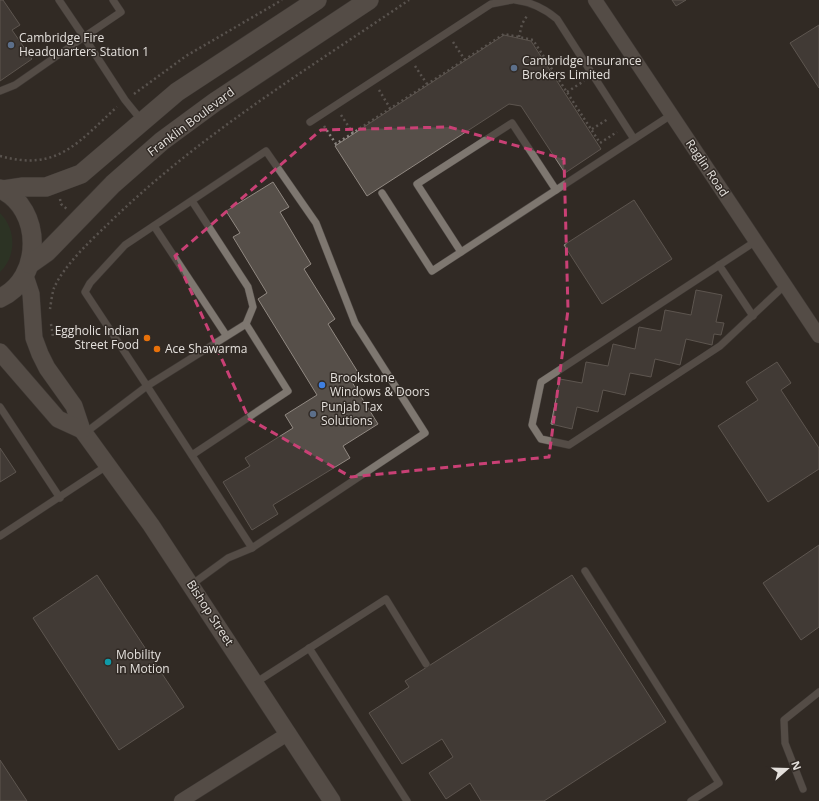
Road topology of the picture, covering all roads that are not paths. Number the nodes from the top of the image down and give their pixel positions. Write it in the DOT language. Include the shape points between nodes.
graph roads {
  1 [pos="59,0"];
  2 [pos="113,0"];
  3 [pos="316,0"];
  4 [pos="369,0"];
  5 [pos="512,0"];
  6 [pos="516,0"];
  7 [pos="595,0"];
  8 [pos="84,37"];
  9 [pos="0,91"];
  10 [pos="671,115"];
  11 [pos="142,121"];
  12 [pos="310,122"];
  13 [pos="634,139"];
  14 [pos="1,189"];
  15 [pos="556,190"];
  16 [pos="382,193"];
  17 [pos="192,201"];
  18 [pos="154,226"];
  19 [pos="756,241"];
  20 [pos="461,252"];
  21 [pos="719,265"];
  22 [pos="28,270"];
  23 [pos="785,286"];
  24 [pos="0,298"];
  25 [pos="752,316"];
  26 [pos="246,324"];
  27 [pos="226,335"];
  28 [pos="819,336"];
  29 [pos="0,352"];
  30 [pos="146,386"];
  31 [pos="0,407"];
  32 [pos="83,432"];
  33 [pos="192,455"];
  34 [pos="108,465"];
  35 [pos="60,498"];
  36 [pos="0,536"];
  37 [pos="252,548"];
  38 [pos="585,571"];
  39 [pos="191,585"];
  40 [pos="309,648"];
  41 [pos="426,664"];
  42 [pos="256,683"];
  43 [pos="819,692"];
  44 [pos="289,733"];
  45 [pos="803,789"];
  46 [pos="181,801"];
  47 [pos="332,801"];
  48 [pos="407,801"];
  49 [pos="691,801"];
  1 -- 8 [label="lane"];
  2 -- 8 [label="lane" via="121,12"];
  3 -- 11 [label="main road" via="177,92"];
  4 -- 22 [label="main road, Franklin Boulevard" via="215,102 162,141 113,184"];
  5 -- 12 [label="lane" via="492,4"];
  6 -- 13 [label="lane" via="534,4 557,19"];
  7 -- 10 [label="street, Raglin Road"];
  8 -- 9 [label="lane" via="16,85"];
  8 -- 11 [label="lane" via="125,100"];
  10 -- 13 [label="lane"];
  10 -- 19 [label="street, Raglin Road"];
  11 -- 14 [label="main road" via="96,163 72,179 46,187"];
  13 -- 15 [label="lane"];
  14 -- 22 [label="main road" via="19,204 30,222 34,243"];
  15 -- 20 [label="lane"];
  15 -- 20 [label="lane" via="512,123 418,184"];
  16 -- 20 [label="lane" via="432,270"];
  17 -- 18 [label="lane"];
  17 -- 26 [label="lane" via="248,287 253,307"];
  17 -- 37 [label="lane" via="266,151 316,223 355,323 425,432"];
  18 -- 27 [label="lane"];
  18 -- 30 [label="lane" via="125,245 90,283 85,292"];
  19 -- 21 [label="lane"];
  19 -- 23 [label="street, Raglin Road"];
  21 -- 25 [label="lane"];
  21 -- 25 [label="lane" via="541,382 532,425 541,439 569,445 720,346"];
  22 -- 24 [label="main road, Franklin Boulevard" via="8,295"];
  22 -- 32 [label="street, Bishop Street" via="34,338 46,368 74,406"];
  23 -- 25 [label="lane"];
  23 -- 28 [label="street, Raglin Road"];
  26 -- 27 [label="lane"];
  26 -- 33 [label="lane" via="288,391"];
  27 -- 30 [label="lane"];
  29 -- 32 [label="street, Bishop Street" via="58,419"];
  30 -- 32 [label="lane"];
  30 -- 33 [label="lane"];
  31 -- 35 [label="lane"];
  32 -- 34 [label="street, Bishop Street"];
  33 -- 37 [label="lane"];
  34 -- 35 [label="lane"];
  34 -- 39 [label="street, Bishop Street"];
  35 -- 36 [label="lane"];
  37 -- 39 [label="lane" via="228,558"];
  38 -- 49 [label="lane" via="719,783"];
  39 -- 42 [label="street, Bishop Street"];
  40 -- 41 [label="lane" via="386,599"];
  40 -- 42 [label="lane"];
  40 -- 48 [label="lane"];
  42 -- 44 [label="street, Bishop Street"];
  43 -- 45 [label="lane" via="784,720 785,743"];
  44 -- 46 [label="street"];
  44 -- 47 [label="street, Bishop Street"];
}
